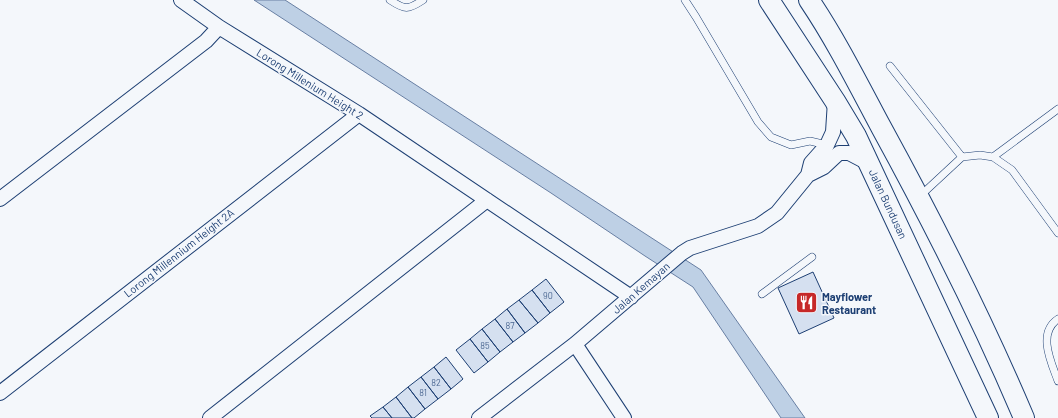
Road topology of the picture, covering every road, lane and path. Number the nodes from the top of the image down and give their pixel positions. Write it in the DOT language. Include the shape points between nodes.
graph roads {
  1 [pos="181,0"];
  2 [pos="390,0"];
  3 [pos="423,0"];
  4 [pos="685,0"];
  5 [pos="769,0"];
  6 [pos="809,0"];
  7 [pos="219,27"];
  8 [pos="890,66"];
  9 [pos="835,101"];
  10 [pos="1058,109"];
  11 [pos="359,114"];
  12 [pos="827,145"];
  13 [pos="962,157"];
  14 [pos="993,157"];
  15 [pos="870,164"];
  16 [pos="808,175"];
  17 [pos="919,197"];
  18 [pos="0,199"];
  19 [pos="487,200"];
  20 [pos="1058,233"];
  21 [pos="812,257"];
  22 [pos="762,294"];
  23 [pos="631,297"];
  24 [pos="1058,319"];
  25 [pos="575,344"];
  26 [pos="1058,381"];
  27 [pos="0,393"];
  28 [pos="210,418"];
  29 [pos="479,418"];
  30 [pos="624,418"];
  31 [pos="988,418"];
  32 [pos="1024,418"];
  1 -- 7 [label="street, Lorong Millenium Height 2"];
  2 -- 3 [label="lane" via="401,7 412,8"];
  4 -- 12 [label="lane" via="758,122 770,137 791,145 810,141"];
  5 -- 9 [label="main road, Jalan Bundusan"];
  6 -- 17 [label="main road" via="836,42"];
  7 -- 11 [label="street, Lorong Millenium Height 2"];
  7 -- 18 [label="street" via="206,41"];
  8 -- 13 [label="lane"];
  9 -- 12 [label="street" via="833,132"];
  9 -- 15 [label="main road, Jalan Bundusan"];
  10 -- 14 [label="lane"];
  11 -- 19 [label="street, Lorong Millenium Height 2"];
  11 -- 27 [label="street, Lorong Millennium Height 2A"];
  12 -- 16 [label="street" via="811,163"];
  13 -- 14 [label="lane"];
  13 -- 17 [label="lane"];
  14 -- 20 [label="lane" via="1012,170"];
  15 -- 16 [label="street" via="849,153 839,153 824,167"];
  15 -- 31 [label="main road, Jalan Bundusan"];
  16 -- 23 [label="street, Jalan Kemayan" via="777,213 758,226 690,248"];
  17 -- 32 [label="main road"];
  19 -- 23 [label="street, Lorong Millenium Height 2"];
  19 -- 28 [label="street"];
  21 -- 22 [label="lane"];
  23 -- 25 [label="street, Jalan Kemayan"];
  24 -- 26 [label="lane" via="1047,338 1048,353"];
  25 -- 29 [label="street, Jalan Kemayan"];
  25 -- 30 [label="street"];
}
